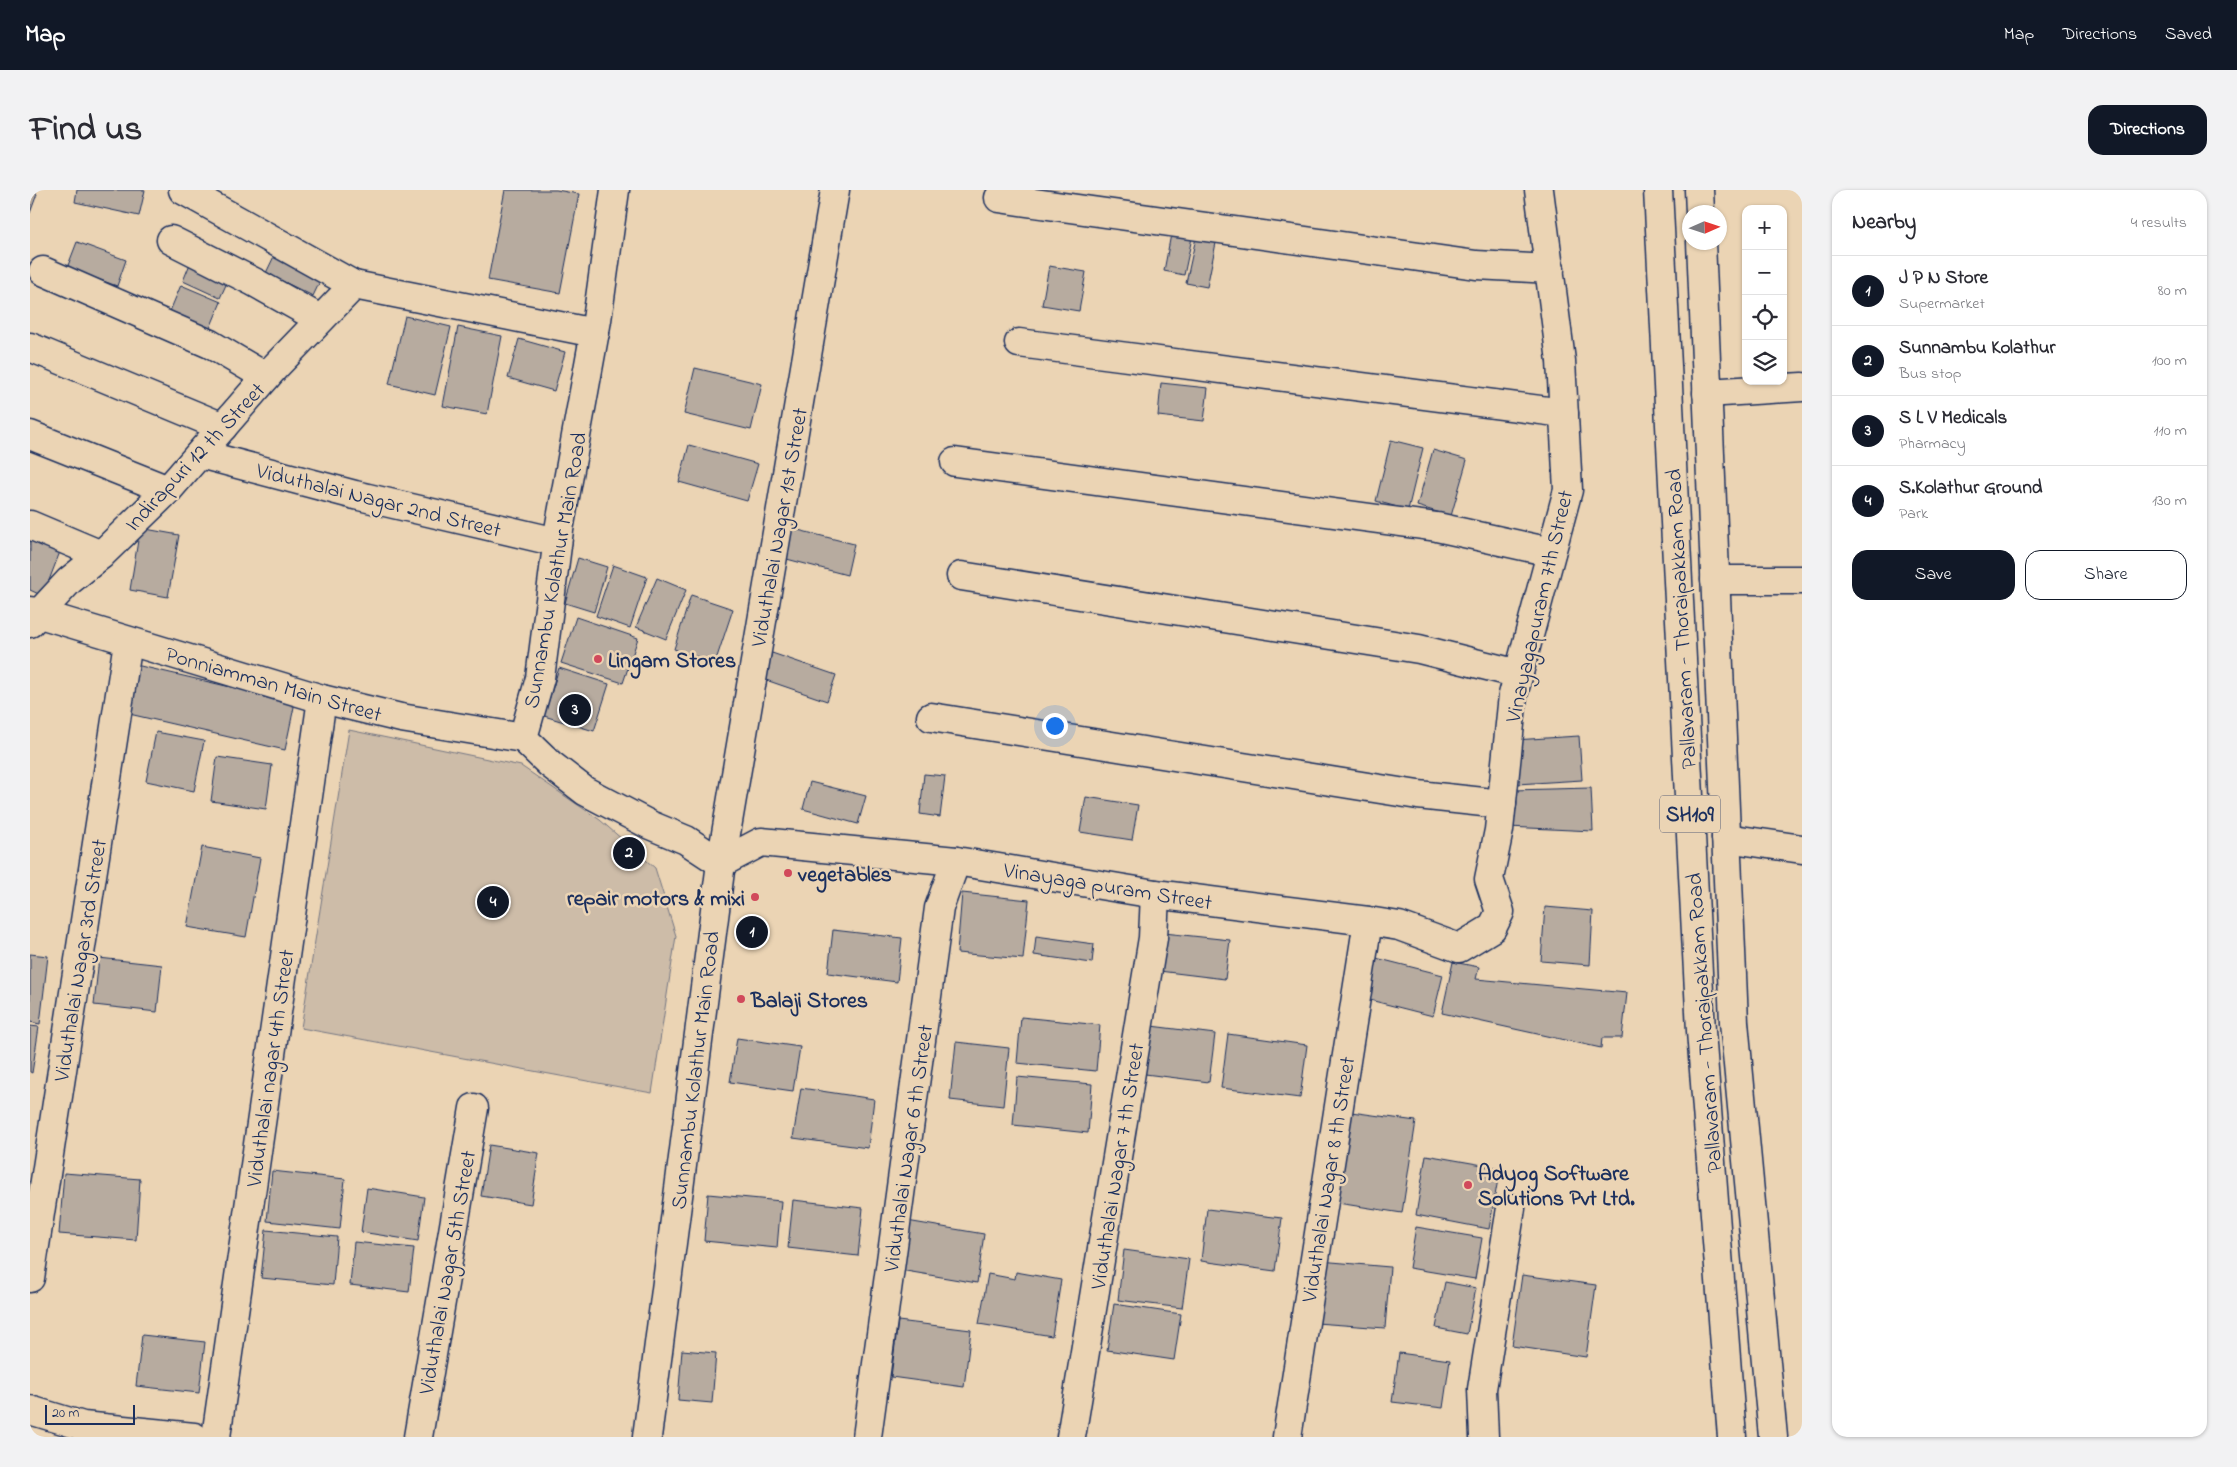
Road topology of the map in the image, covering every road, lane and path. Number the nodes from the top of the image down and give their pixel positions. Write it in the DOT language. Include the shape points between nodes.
graph roads {
  1 [pos="183,190"];
  2 [pos="615,190"];
  3 [pos="835,190"];
  4 [pos="1539,190"];
  5 [pos="1658,190"];
  6 [pos="1699,190"];
  7 [pos="999,198"];
  8 [pos="1700,205"];
  9 [pos="171,240"];
  10 [pos="1701,250"];
  11 [pos="1550,269"];
  12 [pos="43,271"];
  13 [pos="354,285"];
  14 [pos="320,319"];
  15 [pos="595,333"];
  16 [pos="1019,343"];
  17 [pos="30,346"];
  18 [pos="266,377"];
  19 [pos="1802,387"];
  20 [pos="1707,393"];
  21 [pos="1564,414"];
  22 [pos="223,427"];
  23 [pos="30,435"];
  24 [pos="200,454"];
  25 [pos="954,462"];
  26 [pos="168,490"];
  27 [pos="30,525"];
  28 [pos="557,542"];
  29 [pos="1551,552"];
  30 [pos="101,555"];
  31 [pos="960,576"];
  32 [pos="1715,580"];
  33 [pos="1802,580"];
  34 [pos="33,616"];
  35 [pos="128,642"];
  36 [pos="1519,674"];
  37 [pos="322,699"];
  38 [pos="931,717"];
  39 [pos="523,738"];
  40 [pos="1502,804"];
  41 [pos="1726,838"];
  42 [pos="1802,849"];
  43 [pos="956,861"];
  44 [pos="721,863"];
  45 [pos="1155,894"];
  46 [pos="1368,921"];
  47 [pos="1492,928"];
  48 [pos="474,1108"];
  49 [pos="1511,1208"];
  50 [pos="30,1278"];
  51 [pos="30,1410"];
  52 [pos="82,1432"];
  53 [pos="194,1437"];
  54 [pos="216,1437"];
  55 [pos="418,1437"];
  56 [pos="646,1437"];
  57 [pos="867,1437"];
  58 [pos="1071,1437"];
  59 [pos="1287,1437"];
  60 [pos="1484,1437"];
  61 [pos="1732,1437"];
  62 [pos="1773,1437"];
  1 -- 13 [label="street"];
  2 -- 15 [label="street, Sunnambu Kolathur Main Road"];
  3 -- 44 [label="street, Viduthalai Nagar 1st Street"];
  4 -- 11 [label="street, Vinayagapuram 7th Street"];
  5 -- 61 [label="street, Pallavaram - Thoraipakkam Road / SH109" via="1701,1031"];
  6 -- 8 [label="street"];
  7 -- 11 [label="street" via="1476,265"];
  9 -- 14 [label="street"];
  10 -- 20 [label="street, Pallavaram - Thoraipakkam Road / SH109"];
  11 -- 21 [label="street, Vinayagapuram 7th Street"];
  12 -- 18 [label="street" via="210,344"];
  13 -- 14 [label="street, Indirapuri 12 th Street"];
  13 -- 15 [label="street"];
  14 -- 18 [label="street, Indirapuri 12 th Street"];
  15 -- 28 [label="street, Sunnambu Kolathur Main Road"];
  16 -- 21 [label="street"];
  17 -- 22 [label="street"];
  18 -- 22 [label="street, Indirapuri 12 th Street"];
  19 -- 20 [label="street"];
  20 -- 32 [label="street, Pallavaram - Thoraipakkam Road / SH109"];
  21 -- 29 [label="street, Vinayagapuram 7th Street" via="1568,490"];
  22 -- 24 [label="street, Indirapuri 12 th Street"];
  23 -- 26 [label="street"];
  24 -- 26 [label="street, Indirapuri 12 th Street"];
  24 -- 28 [label="street, Viduthalai Nagar 2nd Street" via="355,495"];
  25 -- 29 [label="street" via="1436,527"];
  26 -- 30 [label="street, Indirapuri 12 th Street"];
  27 -- 30 [label="street"];
  28 -- 39 [label="street, Sunnambu Kolathur Main Road" via="540,678"];
  29 -- 36 [label="street, Vinayagapuram 7th Street"];
  30 -- 34 [label="street, Indirapuri 12 th Street"];
  31 -- 36 [label="street" via="1419,649"];
  32 -- 33 [label="street"];
  32 -- 41 [label="street, Pallavaram - Thoraipakkam Road / SH109"];
  34 -- 35 [label="street, Ponniamman Main Street"];
  35 -- 37 [label="street, Ponniamman Main Street"];
  35 -- 50 [label="street, Viduthalai Nagar 3rd Street"];
  36 -- 40 [label="street, Vinayagapuram 7th Street" via="1513,695"];
  37 -- 39 [label="street, Ponniamman Main Street" via="401,718"];
  37 -- 54 [label="street, Viduthalai nagar 4th Street"];
  38 -- 40 [label="street" via="1418,795"];
  39 -- 44 [label="street, Sunnambu Kolathur Main Road" via="585,792 686,840"];
  40 -- 47 [label="street, Vinayagapuram 7th Street" via="1500,830 1489,878 1500,912"];
  41 -- 42 [label="street"];
  41 -- 62 [label="street, Pallavaram - Thoraipakkam Road / SH109" via="1734,1022"];
  43 -- 44 [label="street, Vinayaga puram Street" via="761,842"];
  43 -- 45 [label="street, Vinayaga puram Street"];
  43 -- 57 [label="street, Viduthalai Nagar 6 th Street" via="939,908"];
  44 -- 56 [label="street, Sunnambu Kolathur Main Road"];
  45 -- 46 [label="street, Vinayaga puram Street"];
  45 -- 58 [label="street, Viduthalai Nagar 7 th Street" via="1152,938"];
  46 -- 47 [label="street, Vinayaga puram Street" via="1399,926 1459,948"];
  46 -- 59 [label="street, Viduthalai Nagar 8 th Street"];
  48 -- 55 [label="street, Viduthalai Nagar 5th Street"];
  49 -- 60 [label="street" via="1482,1389"];
  51 -- 52 [label="street"];
  52 -- 53 [label="street"];
}
